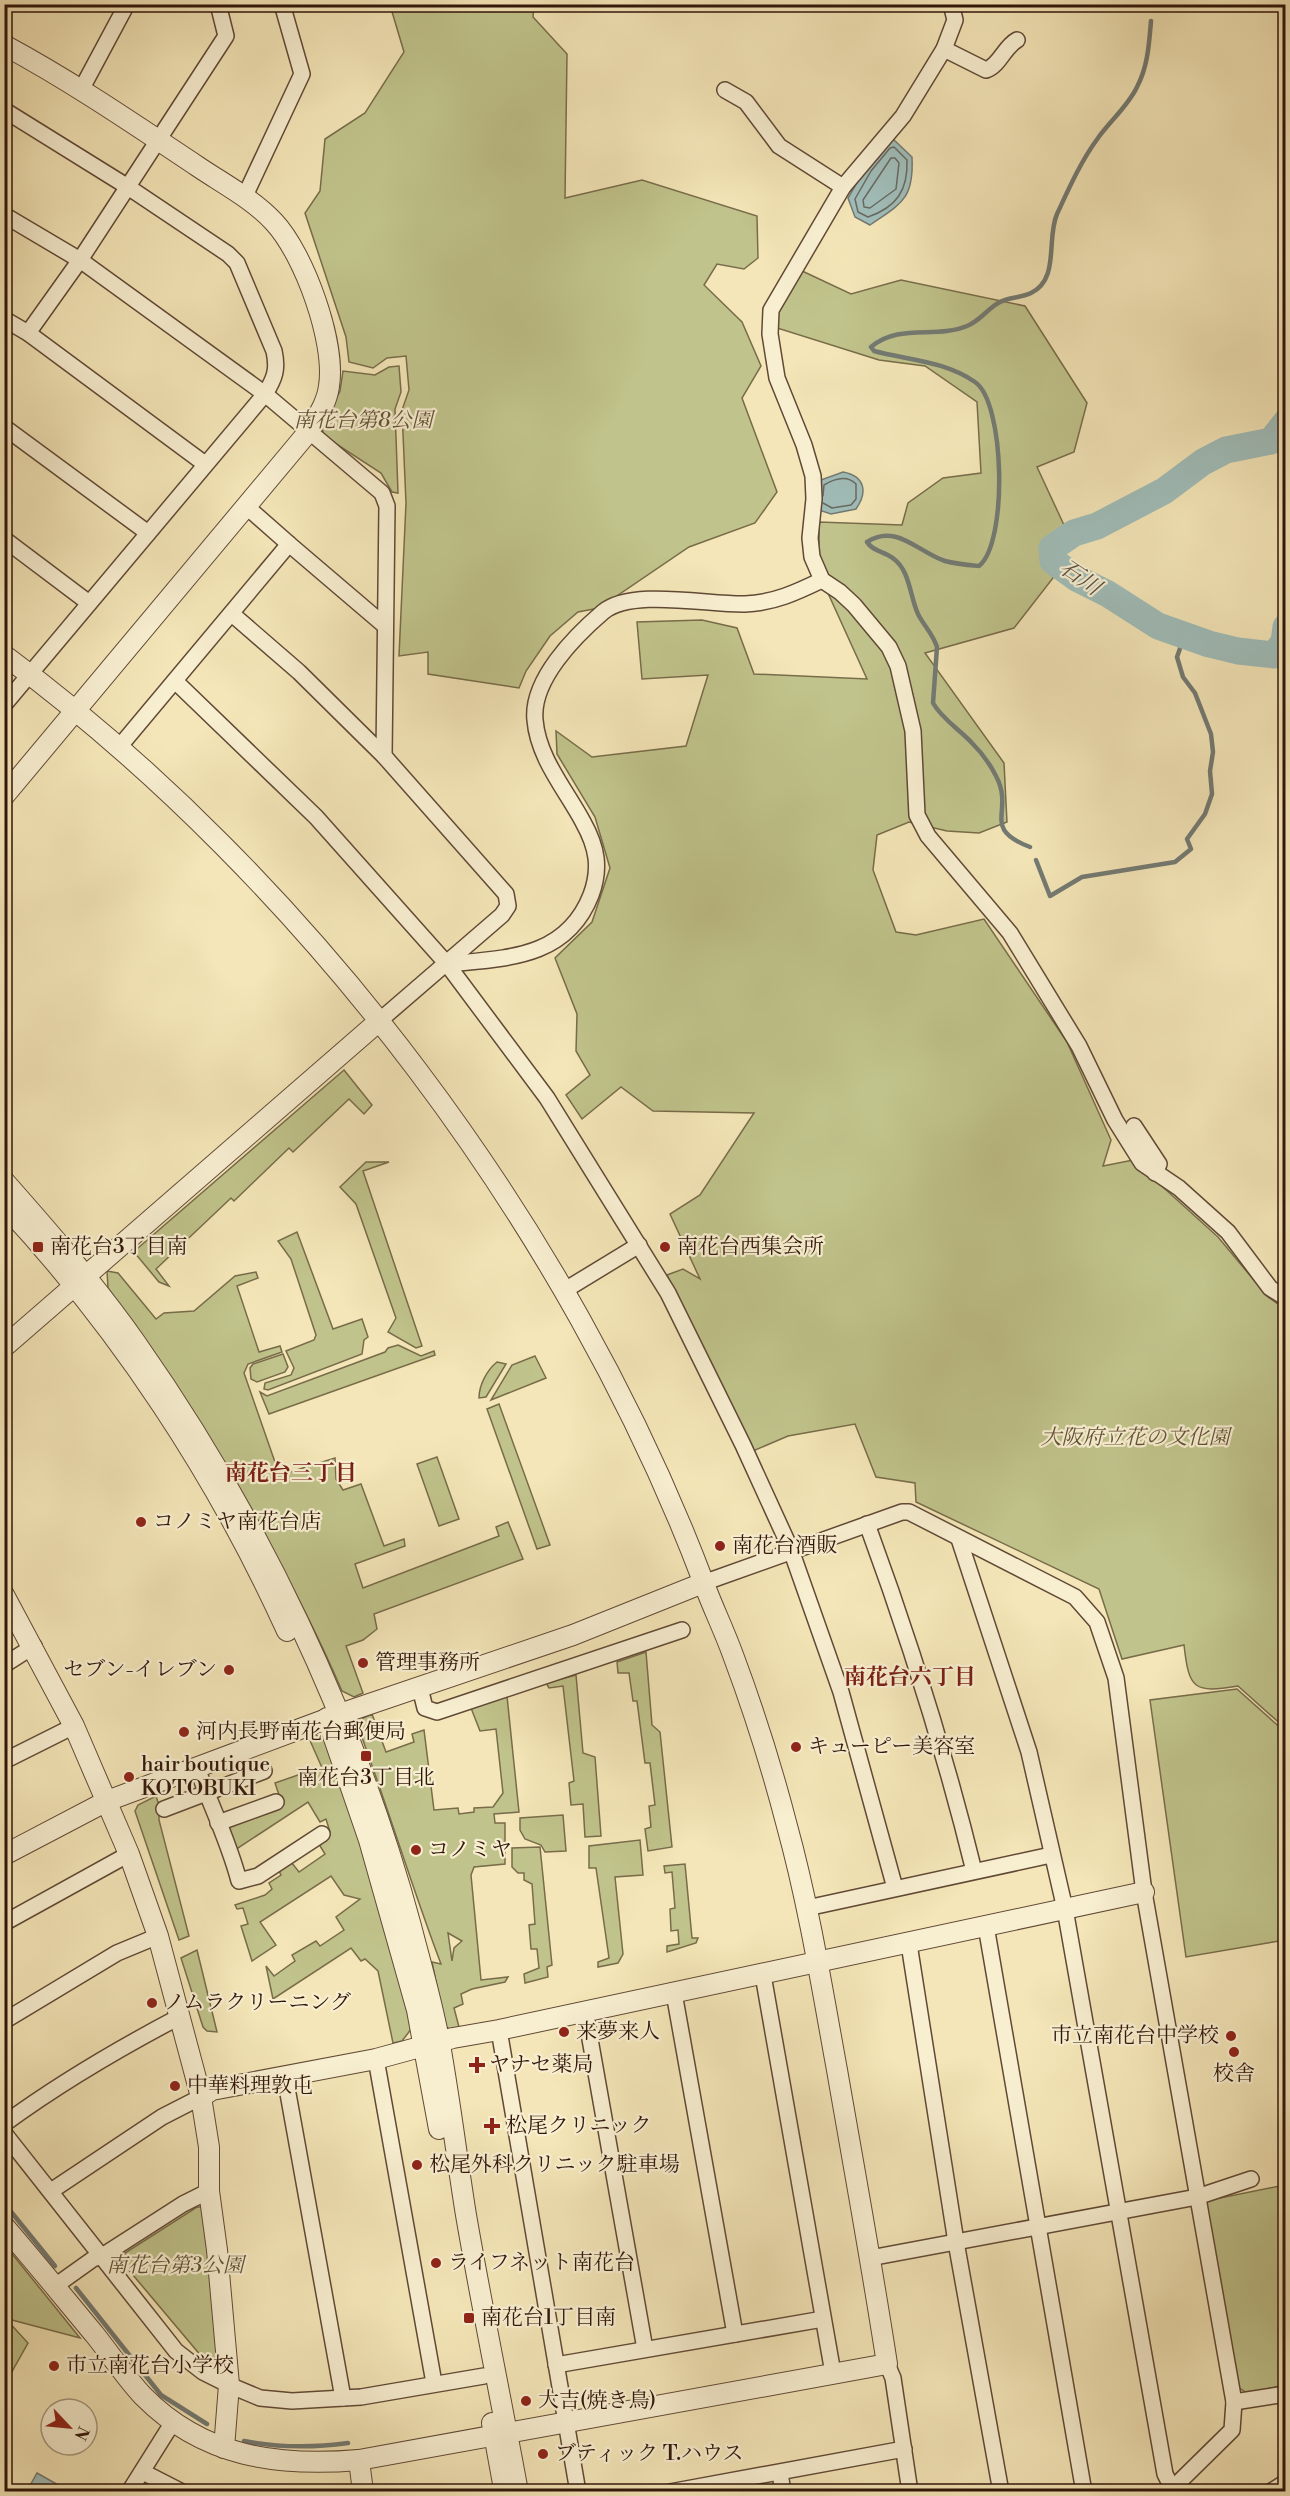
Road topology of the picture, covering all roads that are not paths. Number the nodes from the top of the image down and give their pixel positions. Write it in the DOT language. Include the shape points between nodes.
graph roads {
  1 [pos="127,4"];
  2 [pos="218,4"];
  3 [pos="282,4"];
  4 [pos="949,7"];
  5 [pos="1017,40"];
  6 [pos="4,45"];
  7 [pos="944,49"];
  8 [pos="81,90"];
  9 [pos="725,90"];
  10 [pos="4,110"];
  11 [pos="158,140"];
  12 [pos="128,187"];
  13 [pos="843,187"];
  14 [pos="244,198"];
  15 [pos="4,215"];
  16 [pos="80,260"];
  17 [pos="4,319"];
  18 [pos="28,333"];
  19 [pos="265,394"];
  20 [pos="4,428"];
  21 [pos="309,431"];
  22 [pos="205,464"];
  23 [pos="247,507"];
  24 [pos="148,533"];
  25 [pos="4,539"];
  26 [pos="289,544"];
  27 [pos="822,580"];
  28 [pos="89,603"];
  29 [pos="232,614"];
  30 [pos="384,625"];
  31 [pos="4,655"];
  32 [pos="30,673"];
  33 [pos="175,681"];
  34 [pos="4,705"];
  35 [pos="77,711"];
  36 [pos="120,746"];
  37 [pos="384,756"];
  38 [pos="4,796"];
  39 [pos="447,964"];
  40 [pos="378,1022"];
  41 [pos="1134,1126"];
  42 [pos="1155,1173"];
  43 [pos="4,1180"];
  44 [pos="4,1204"];
  45 [pos="639,1245"];
  46 [pos="82,1282"];
  47 [pos="565,1290"];
  48 [pos="1286,1298"];
  49 [pos="4,1347"];
  50 [pos="867,1524"];
  51 [pos="959,1539"];
  52 [pos="791,1550"];
  53 [pos="703,1582"];
  54 [pos="4,1596"];
  55 [pos="682,1630"];
  56 [pos="34,1646"];
  57 [pos="4,1665"];
  58 [pos="420,1688"];
  59 [pos="333,1717"];
  60 [pos="74,1726"];
  61 [pos="4,1761"];
  62 [pos="197,1768"];
  63 [pos="264,1771"];
  64 [pos="207,1794"];
  65 [pos="107,1801"];
  66 [pos="276,1802"];
  67 [pos="164,1809"];
  68 [pos="218,1823"];
  69 [pos="322,1834"];
  70 [pos="129,1854"];
  71 [pos="4,1855"];
  72 [pos="1051,1855"];
  73 [pos="974,1871"];
  74 [pos="895,1888"];
  75 [pos="1144,1892"];
  76 [pos="807,1908"];
  77 [pos="1065,1909"];
  78 [pos="4,1923"];
  79 [pos="986,1926"];
  80 [pos="158,1936"];
  81 [pos="909,1944"];
  82 [pos="817,1962"];
  83 [pos="763,1975"];
  84 [pos="674,1993"];
  85 [pos="585,2011"];
  86 [pos="179,2017"];
  87 [pos="4,2022"];
  88 [pos="499,2031"];
  89 [pos="432,2045"];
  90 [pos="376,2059"];
  91 [pos="285,2077"];
  92 [pos="201,2097"];
  93 [pos="4,2124"];
  94 [pos="4,2133"];
  95 [pos="1251,2179"];
  96 [pos="51,2191"];
  97 [pos="209,2191"];
  98 [pos="1197,2197"];
  99 [pos="1118,2213"];
  100 [pos="4,2226"];
  101 [pos="1037,2228"];
  102 [pos="956,2242"];
  103 [pos="102,2256"];
  104 [pos="870,2258"];
  105 [pos="55,2286"];
  106 [pos="823,2319"];
  107 [pos="735,2334"];
  108 [pos="645,2349"];
  109 [pos="887,2364"];
  110 [pos="556,2365"];
  111 [pos="833,2373"];
  112 [pos="484,2376"];
  113 [pos="434,2383"];
  114 [pos="229,2385"];
  115 [pos="1286,2394"];
  116 [pos="343,2398"];
  117 [pos="1234,2402"];
  118 [pos="566,2421"];
  119 [pos="173,2422"];
  120 [pos="500,2433"];
  121 [pos="224,2448"];
  122 [pos="904,2449"];
  123 [pos="359,2460"];
  124 [pos="144,2472"];
  125 [pos="780,2474"];
  126 [pos="1286,2482"];
  127 [pos="1172,2491"];
  128 [pos="129,2492"];
  129 [pos="182,2492"];
  130 [pos="363,2492"];
  131 [pos="504,2492"];
  132 [pos="518,2492"];
  133 [pos="578,2492"];
  134 [pos="670,2492"];
  135 [pos="783,2492"];
  136 [pos="910,2492"];
  137 [pos="1001,2492"];
  138 [pos="1084,2492"];
  139 [pos="1270,2492"];
  1 -- 8 [label="street"];
  2 -- 11 [label="street" via="226,36"];
  3 -- 14 [label="street" via="302,74"];
  4 -- 7 [label="street" via="955,20"];
  5 -- 7 [label="street" via="986,70"];
  6 -- 8 [label="street"];
  7 -- 13 [label="street" via="903,116"];
  8 -- 11 [label="street"];
  9 -- 13 [label="street" via="746,102 779,146"];
  10 -- 12 [label="street"];
  11 -- 12 [label="street"];
  11 -- 14 [label="street"];
  12 -- 16 [label="street"];
  12 -- 19 [label="street" via="237,263 274,351 275,378"];
  13 -- 27 [label="street" via="786,281 771,310 770,326 777,378 813,476 810,538 812,557"];
  14 -- 21 [label="street" via="273,221 296,254 328,344 329,388"];
  15 -- 16 [label="street"];
  16 -- 18 [label="street"];
  16 -- 19 [label="street"];
  17 -- 18 [label="street"];
  18 -- 22 [label="street"];
  19 -- 21 [label="street"];
  19 -- 22 [label="street"];
  20 -- 24 [label="street"];
  21 -- 23 [label="street"];
  21 -- 30 [label="street" via="382,493 387,506"];
  22 -- 24 [label="street"];
  23 -- 26 [label="street"];
  23 -- 35 [label="street"];
  24 -- 28 [label="street"];
  25 -- 28 [label="street"];
  26 -- 29 [label="street"];
  26 -- 30 [label="street"];
  27 -- 39 [label="street" via="784,598 746,604 634,600 605,610 575,638 545,679 534,719 551,768 595,849 597,879 588,902 570,931 536,951"];
  27 -- 42 [label="street" via="854,605 889,647 898,666 913,731 917,815 928,836 1010,933 1079,1047 1115,1120 1142,1163"];
  28 -- 32 [label="street"];
  29 -- 33 [label="street"];
  29 -- 37 [label="street" via="299,672"];
  30 -- 37 [label="street"];
  31 -- 32 [label="street"];
  32 -- 34 [label="street"];
  32 -- 35 [label="street"];
  33 -- 36 [label="street"];
  33 -- 39 [label="street" via="316,817"];
  35 -- 36 [label="street"];
  35 -- 38 [label="street"];
  36 -- 40 [label="street" via="258,884"];
  37 -- 39 [label="street" via="506,894 508,906 502,915"];
  39 -- 40 [label="street"];
  39 -- 45 [label="street" via="547,1098"];
  40 -- 46 [label="street"];
  40 -- 47 [label="street" via="486,1166"];
  41 -- 42 [label="street" via="1159,1164"];
  42 -- 48 [label="street" via="1179,1188 1228,1232 1270,1288"];
  43 -- 46 [label="street"];
  44 -- 46 [label="street"];
  45 -- 47 [label="street"];
  45 -- 52 [label="street" via="693,1341"];
  46 -- 49 [label="street"];
  46 -- 59 [label="street" via="164,1383 223,1479 276,1574"];
  47 -- 53 [label="street" via="644,1440"];
  50 -- 51 [label="street" via="909,1512"];
  50 -- 52 [label="street"];
  50 -- 73 [label="street" via="921,1678"];
  51 -- 72 [label="street" via="1029,1752"];
  51 -- 75 [label="street" via="1075,1597 1097,1622 1116,1678"];
  52 -- 53 [label="street"];
  52 -- 74 [label="street" via="841,1692"];
  53 -- 58 [label="street" via="573,1635"];
  53 -- 76 [label="street" via="761,1736"];
  54 -- 56 [label="street"];
  55 -- 58 [label="street" via="437,1712 425,1708"];
  56 -- 57 [label="street"];
  56 -- 60 [label="street"];
  58 -- 59 [label="street"];
  59 -- 62 [label="street"];
  59 -- 89 [label="street" via="381,1829 411,1925"];
  60 -- 61 [label="street"];
  60 -- 65 [label="street"];
  62 -- 64 [label="street"];
  62 -- 65 [label="street"];
  63 -- 64 [label="street"];
  64 -- 67 [label="street"];
  64 -- 68 [label="street"];
  65 -- 70 [label="street"];
  65 -- 71 [label="street"];
  66 -- 68 [label="street"];
  68 -- 69 [label="street" via="229,1843 239,1881 258,1876"];
  70 -- 78 [label="street"];
  70 -- 80 [label="street"];
  72 -- 73 [label="street"];
  72 -- 77 [label="street"];
  73 -- 74 [label="street"];
  74 -- 76 [label="street"];
  75 -- 77 [label="street"];
  75 -- 98 [label="street"];
  76 -- 82 [label="street"];
  77 -- 79 [label="street"];
  77 -- 99 [label="street"];
  79 -- 81 [label="street"];
  79 -- 101 [label="street"];
  80 -- 86 [label="street"];
  80 -- 87 [label="street" via="117,1953"];
  81 -- 82 [label="street"];
  81 -- 102 [label="street"];
  82 -- 83 [label="street"];
  82 -- 104 [label="street"];
  83 -- 84 [label="street"];
  83 -- 106 [label="street"];
  84 -- 85 [label="street"];
  84 -- 107 [label="street"];
  85 -- 88 [label="street"];
  85 -- 108 [label="street"];
  86 -- 92 [label="street"];
  86 -- 93 [label="street" via="109,2054"];
  88 -- 89 [label="street"];
  88 -- 110 [label="street"];
  89 -- 90 [label="street"];
  89 -- 112 [label="street"];
  89 -- 120 [label="street" via="467,2219"];
  90 -- 91 [label="street"];
  90 -- 113 [label="street"];
  91 -- 92 [label="street" via="212,2090"];
  91 -- 116 [label="street"];
  92 -- 96 [label="street" via="162,2117"];
  92 -- 97 [label="street" via="209,2147"];
  94 -- 96 [label="street"];
  95 -- 98 [label="street"];
  96 -- 103 [label="street"];
  97 -- 103 [label="street"];
  97 -- 114 [label="street"];
  98 -- 99 [label="street"];
  98 -- 117 [label="street"];
  99 -- 101 [label="street"];
  99 -- 127 [label="street" via="1165,2474"];
  100 -- 105 [label="street"];
  101 -- 102 [label="street"];
  101 -- 138 [label="street"];
  102 -- 104 [label="street"];
  102 -- 137 [label="street"];
  103 -- 105 [label="street"];
  103 -- 114 [label="street" via="176,2351 203,2373"];
  104 -- 109 [label="street"];
  105 -- 119 [label="street" via="143,2396"];
  106 -- 107 [label="street"];
  106 -- 111 [label="street"];
  107 -- 108 [label="street"];
  108 -- 110 [label="street"];
  109 -- 111 [label="street"];
  109 -- 122 [label="street" via="893,2378"];
  110 -- 118 [label="street"];
  111 -- 118 [label="street"];
  112 -- 113 [label="street"];
  112 -- 120 [label="street"];
  113 -- 116 [label="street"];
  114 -- 116 [label="street" via="260,2398"];
  114 -- 121 [label="street"];
  115 -- 117 [label="street"];
  117 -- 127 [label="street" via="1232,2430"];
  118 -- 120 [label="street"];
  118 -- 133 [label="street"];
  119 -- 121 [label="street"];
  119 -- 124 [label="street"];
  120 -- 123 [label="street"];
  120 -- 131 [label="street"];
  120 -- 132 [label="street"];
  121 -- 123 [label="street" via="279,2462"];
  122 -- 125 [label="street"];
  122 -- 136 [label="street"];
  123 -- 130 [label="street"];
  124 -- 128 [label="street"];
  124 -- 129 [label="street"];
  125 -- 134 [label="street"];
  125 -- 135 [label="street"];
  126 -- 139 [label="street"];
}
